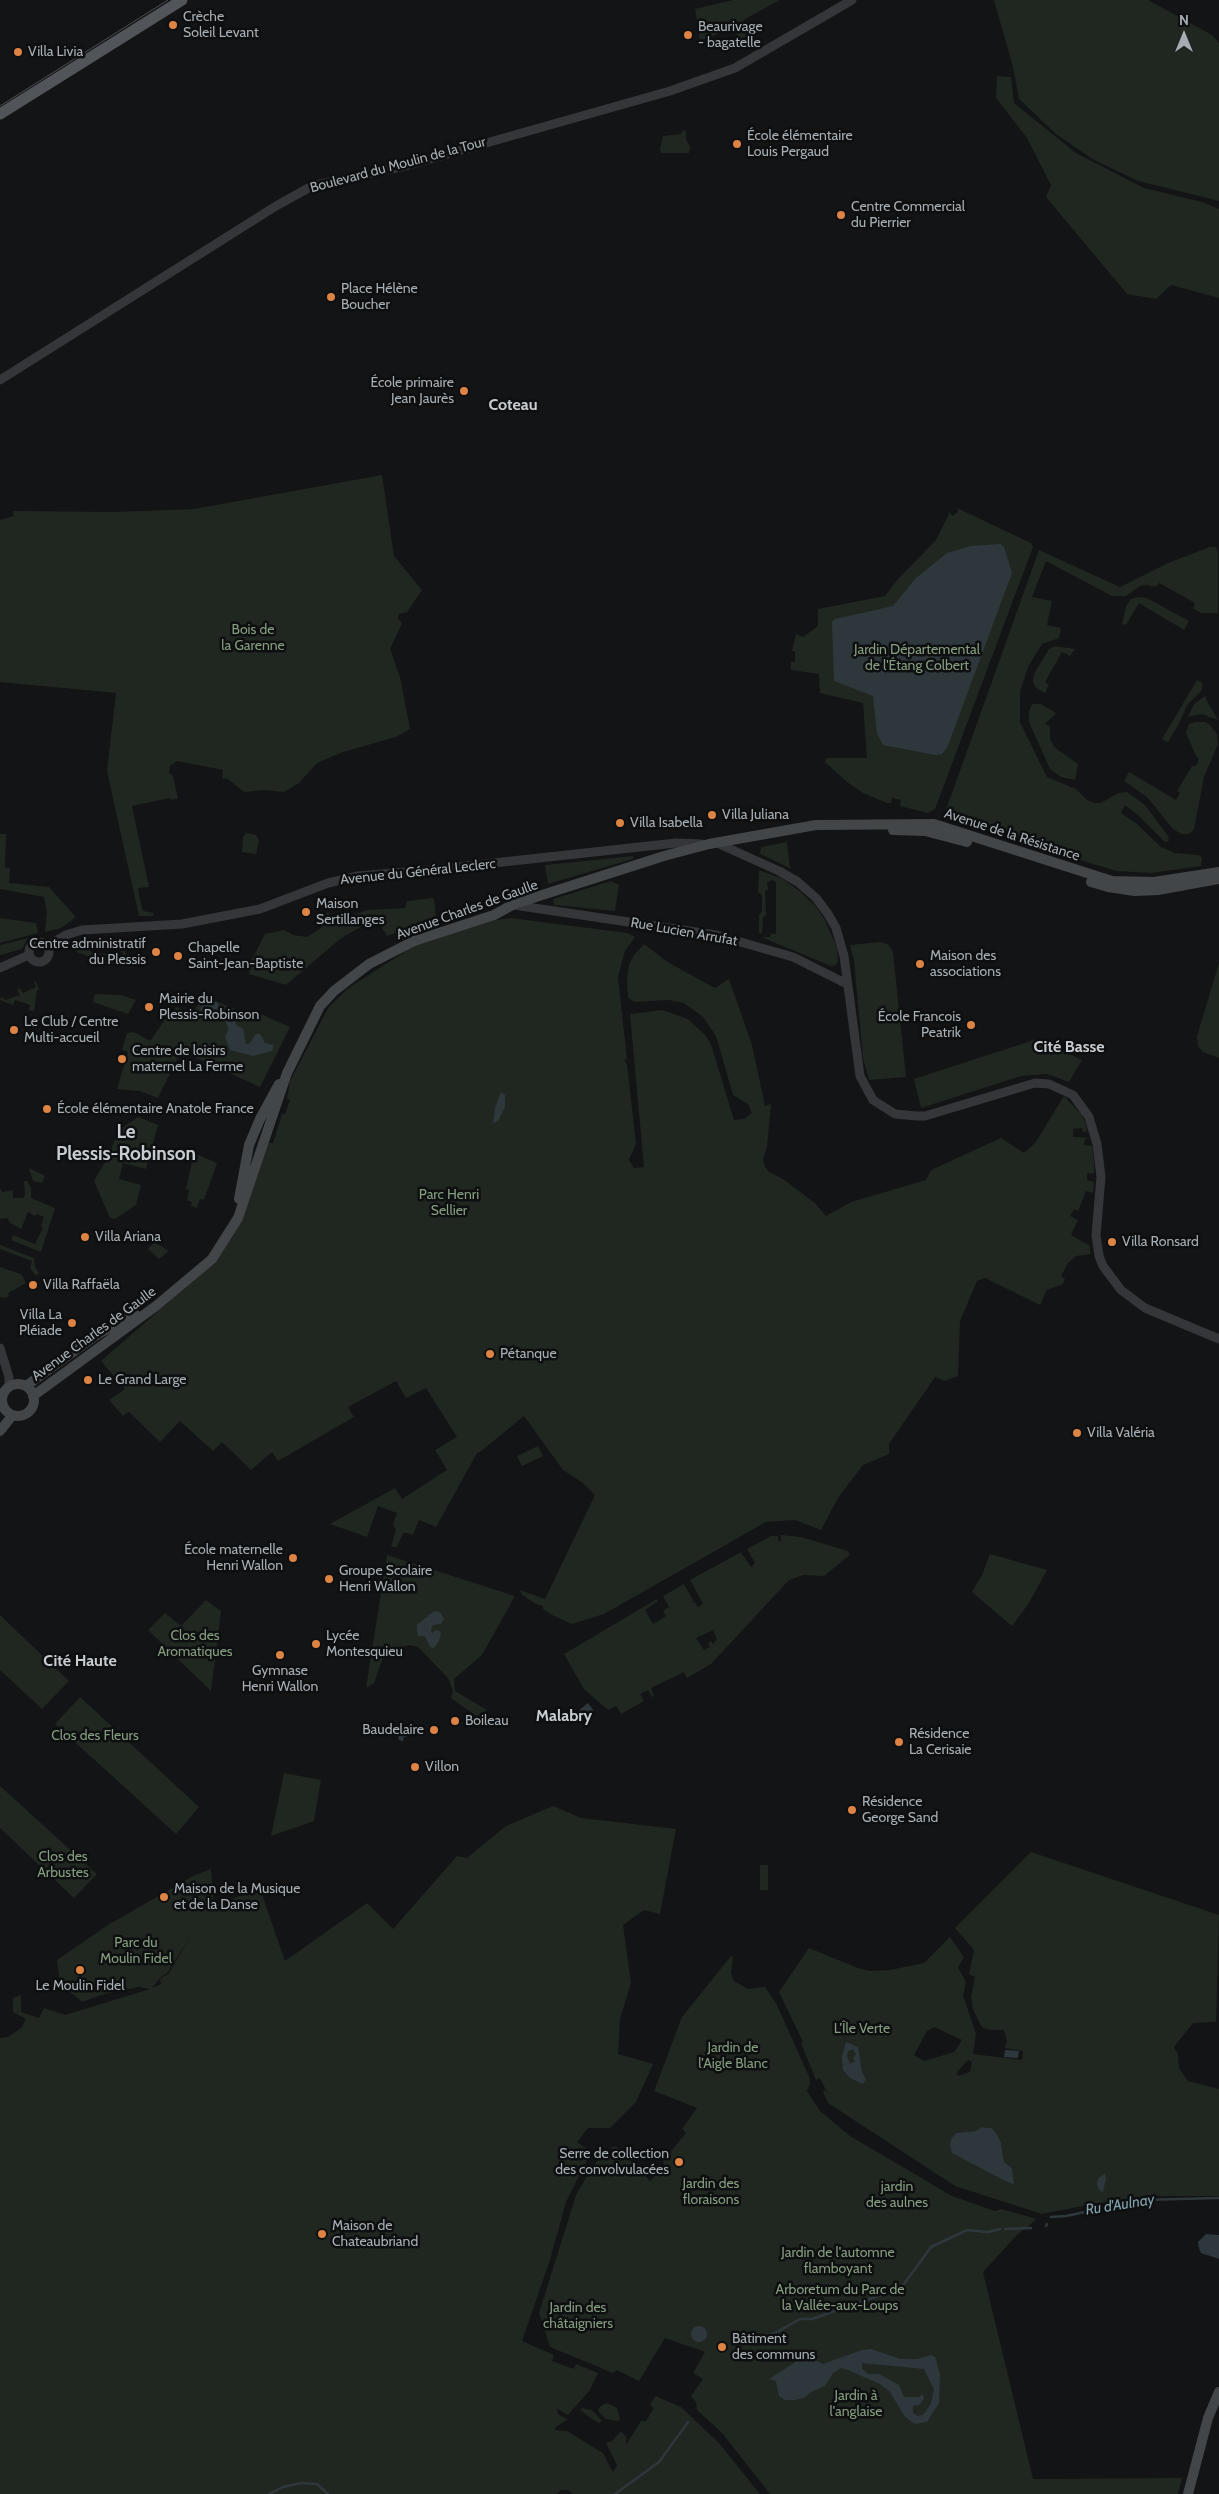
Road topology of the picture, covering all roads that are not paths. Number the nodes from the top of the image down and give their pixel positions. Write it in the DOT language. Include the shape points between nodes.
graph roads {
  1 [pos="182,0"];
  2 [pos="852,0"];
  3 [pos="0,114"];
  4 [pos="0,380"];
  5 [pos="795,829"];
  6 [pos="713,844"];
  7 [pos="1219,872"];
  8 [pos="1219,879"];
  9 [pos="514,904"];
  10 [pos="457,920"];
  11 [pos="475,921"];
  12 [pos="47,946"];
  13 [pos="29,955"];
  14 [pos="0,968"];
  15 [pos="847,984"];
  16 [pos="170,1294"];
  17 [pos="1219,1339"];
  18 [pos="0,1348"];
  19 [pos="9,1386"];
  20 [pos="26,1386"];
  21 [pos="33,1396"];
  22 [pos="1,1405"];
  23 [pos="12,1416"];
  24 [pos="0,1431"];
  25 [pos="1219,2392"];
  26 [pos="1188,2494"];
  1 -- 3 [label="main road"];
  2 -- 4 [label="street, Boulevard du Moulin de la Tour" via="735,68 670,91 405,166 312,186"];
  5 -- 6 [label="main road, Avenue de la Résistance"];
  5 -- 7 [label="main road, Avenue de la Résistance" via="934,824 1112,881 1154,882"];
  5 -- 8 [label="main road, Avenue de la Résistance" via="906,830 940,834 1122,890 1158,890"];
  6 -- 9 [label="main road, Avenue Charles de Gaulle" via="664,856"];
  6 -- 12 [label="street, Avenue du Général Leclerc" via="676,843 358,876 328,882 260,909 182,924 82,930"];
  6 -- 15 [label="street" via="779,871 816,898 836,928"];
  9 -- 11 [label="main road, Avenue Charles de Gaulle"];
  9 -- 15 [label="street, Rue Lucien Arrufat" via="716,935 794,957"];
  10 -- 11 [label="main road"];
  11 -- 16 [label="main road, Avenue Charles de Gaulle" via="414,941 369,964 320,1006 287,1073 238,1218 212,1259"];
  12 -- 13 [label="street" via="35,942 29,949"];
  12 -- 13 [label="street" via="49,955 42,962 36,962"];
  13 -- 14 [label="street"];
  15 -- 17 [label="street" via="860,1076 873,1100 883,1108 895,1114 925,1116 1035,1082 1061,1089 1078,1100 1089,1117 1097,1144 1100,1176 1096,1236 1099,1256 1113,1281 1145,1308"];
  16 -- 20 [label="main road, Avenue Charles de Gaulle" via="98,1334"];
  16 -- 21 [label="main road, Avenue Charles de Gaulle"];
  18 -- 19 [label="street"];
  19 -- 20 [label="main road"];
  19 -- 22 [label="main road" via="2,1394"];
  20 -- 21 [label="main road"];
  21 -- 23 [label="main road" via="33,1406 27,1414"];
  22 -- 23 [label="main road"];
  23 -- 24 [label="main road"];
  25 -- 26 [label="main road" via="1208,2418"];
}
